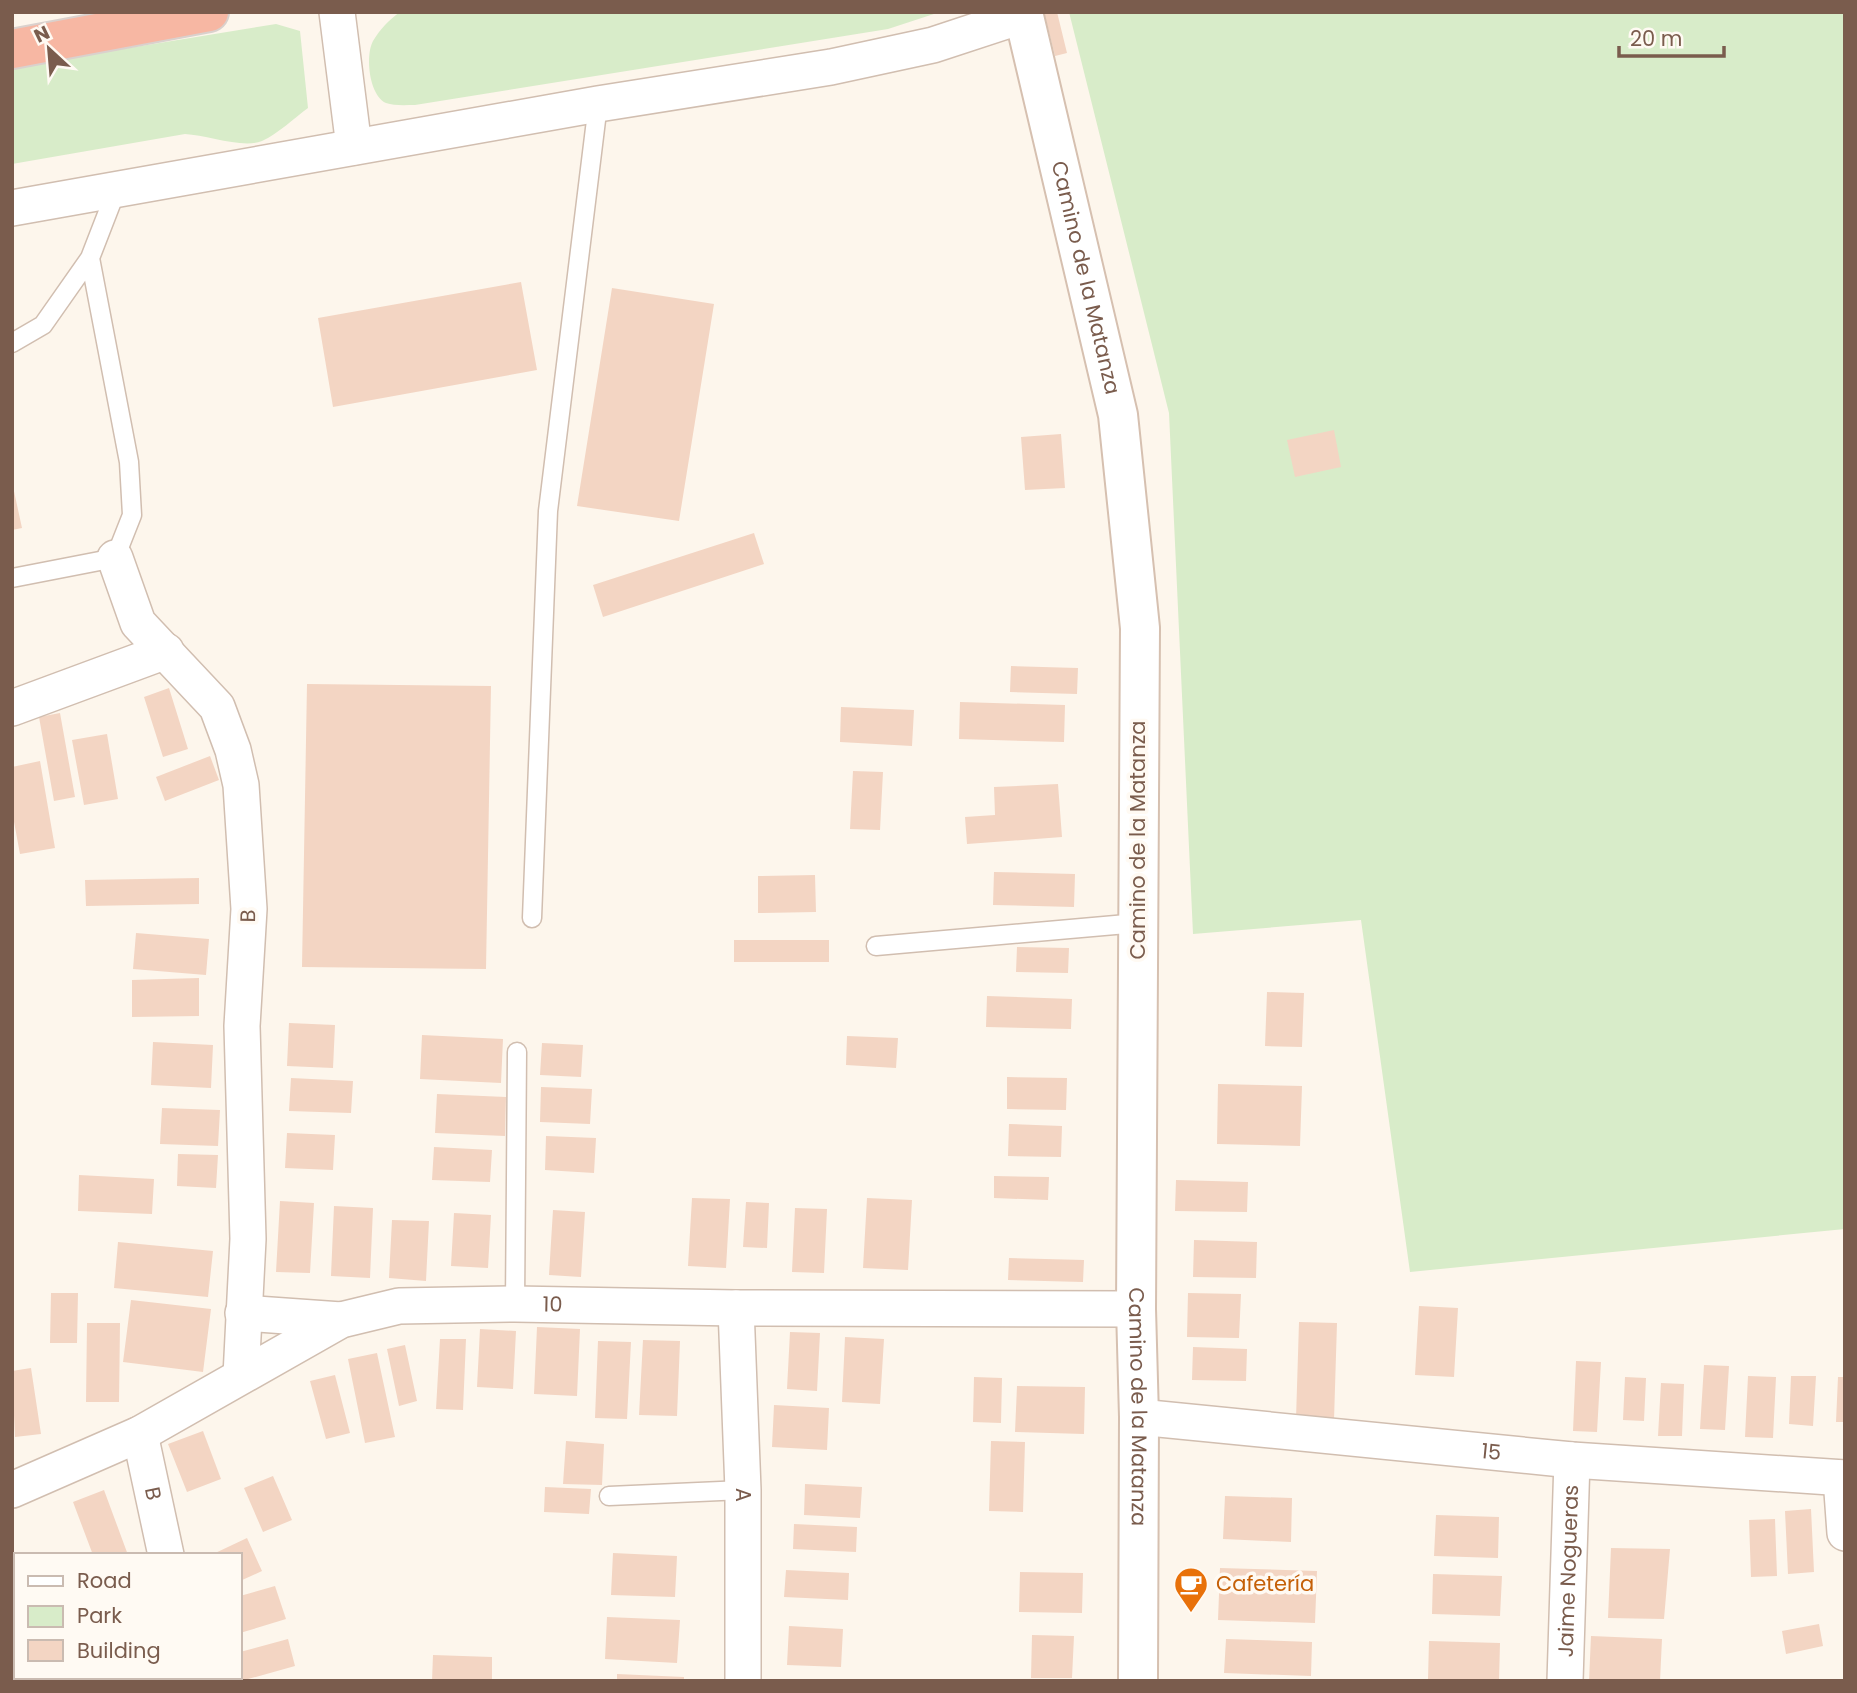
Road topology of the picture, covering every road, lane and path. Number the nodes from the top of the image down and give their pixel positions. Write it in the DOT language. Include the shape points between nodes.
graph roads {
  1 [pos="209,12"];
  2 [pos="337,12"];
  3 [pos="1024,14"];
  4 [pos="12,49"];
  5 [pos="598,104"];
  6 [pos="354,147"];
  7 [pos="116,191"];
  8 [pos="12,208"];
  9 [pos="90,258"];
  10 [pos="12,343"];
  11 [pos="115,558"];
  12 [pos="12,578"];
  13 [pos="166,651"];
  14 [pos="12,708"];
  15 [pos="532,918"];
  16 [pos="1138,923"];
  17 [pos="876,946"];
  18 [pos="517,1052"];
  19 [pos="515,1304"];
  20 [pos="736,1308"];
  21 [pos="1136,1309"];
  22 [pos="243,1313"];
  23 [pos="341,1320"];
  24 [pos="241,1376"];
  25 [pos="1139,1417"];
  26 [pos="140,1434"];
  27 [pos="1572,1460"];
  28 [pos="1843,1478"];
  29 [pos="12,1490"];
  30 [pos="743,1490"];
  31 [pos="609,1496"];
  32 [pos="1845,1534"];
  33 [pos="166,1553"];
  34 [pos="743,1681"];
  35 [pos="1138,1681"];
  36 [pos="1566,1681"];
  1 -- 4 [label="highway"];
  2 -- 6 [label="street"];
  3 -- 5 [label="street" via="933,45 831,67"];
  3 -- 16 [label="main road, Camino de la Matanza" via="1118,415 1140,628"];
  5 -- 6 [label="street"];
  5 -- 15 [label="lane" via="548,511"];
  6 -- 7 [label="street"];
  7 -- 8 [label="street"];
  7 -- 9 [label="lane"];
  9 -- 10 [label="lane" via="43,325"];
  9 -- 11 [label="lane" via="129,462 132,515"];
  11 -- 12 [label="lane"];
  11 -- 13 [label="street, B" via="138,623"];
  13 -- 14 [label="street"];
  13 -- 22 [label="street, B" via="217,707 241,785 249,909 242,1026 248,1239"];
  16 -- 17 [label="lane"];
  16 -- 21 [label="main road, Camino de la Matanza"];
  18 -- 19 [label="lane"];
  19 -- 20 [label="street, 10"];
  19 -- 23 [label="street, 10" via="399,1306"];
  20 -- 21 [label="street, 10"];
  20 -- 30 [label="street, A"];
  21 -- 25 [label="main road, Camino de la Matanza"];
  22 -- 23 [label="street"];
  22 -- 24 [label="street, B"];
  23 -- 24 [label="street, 10"];
  24 -- 26 [label="street, 10"];
  25 -- 27 [label="street, 15"];
  25 -- 35 [label="main road, Camino de la Matanza"];
  26 -- 29 [label="street, 10"];
  26 -- 33 [label="street, B"];
  27 -- 28 [label="street, 15"];
  27 -- 36 [label="street, Jaime Nogueras"];
  28 -- 32 [label="street"];
  30 -- 31 [label="lane"];
  30 -- 34 [label="street, A"];
}
